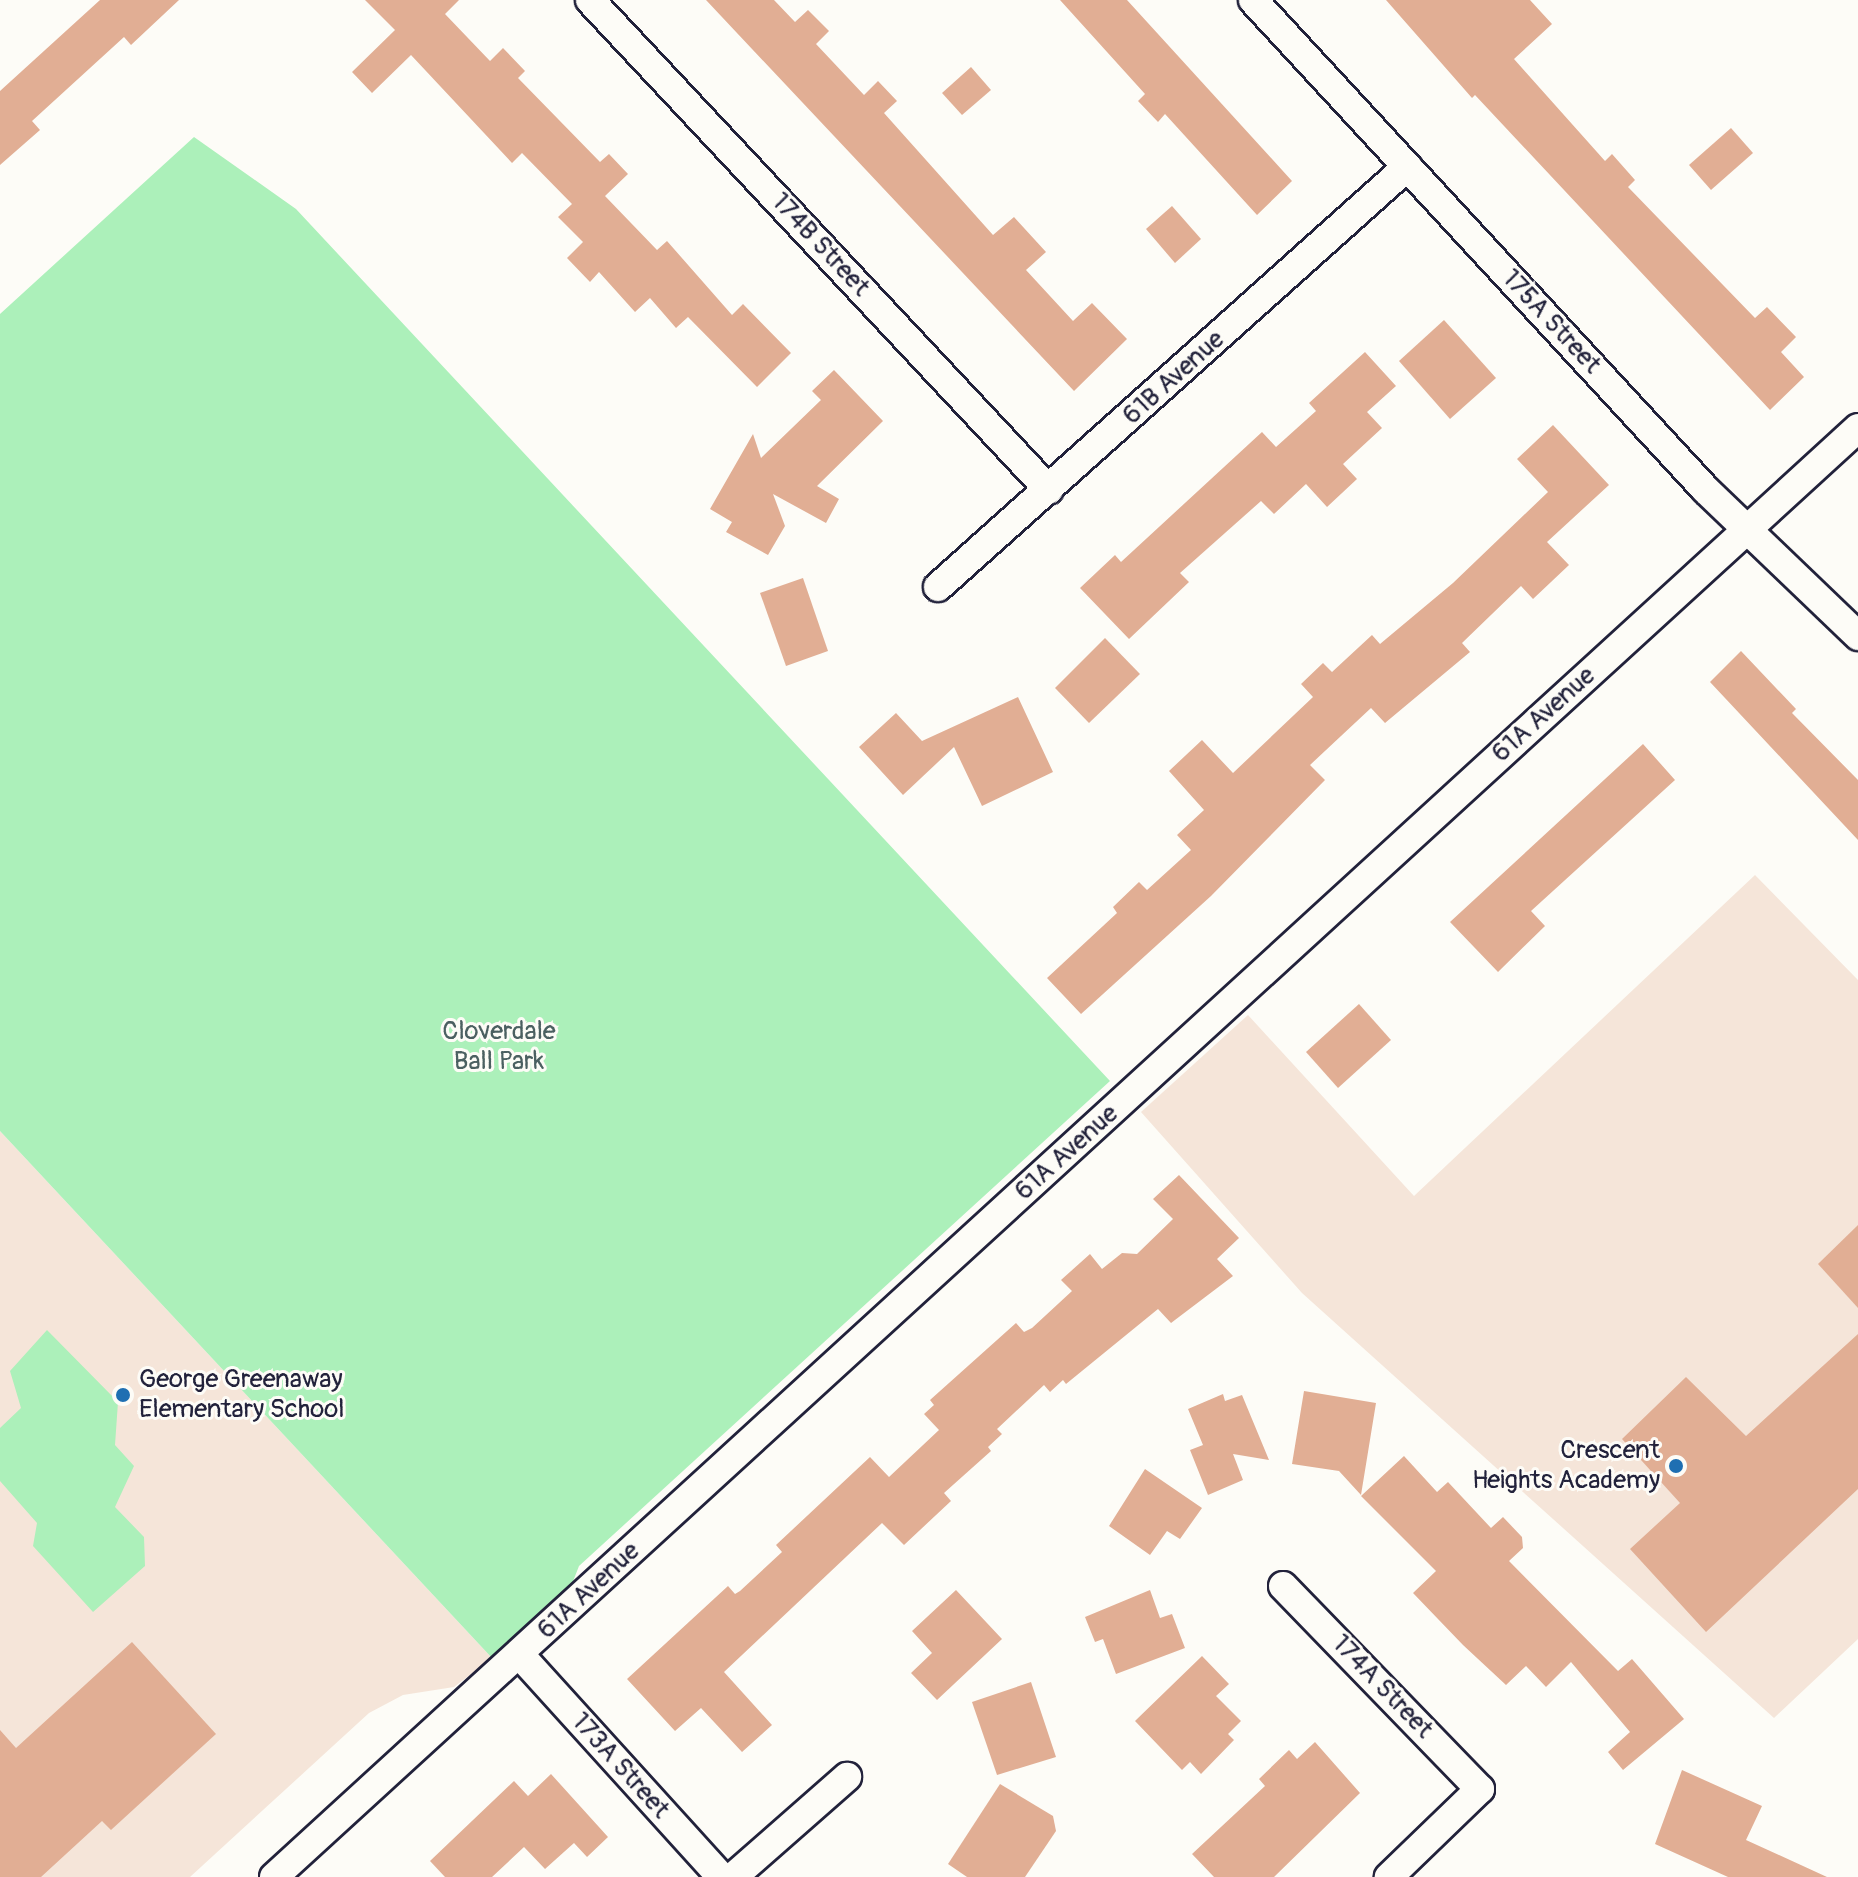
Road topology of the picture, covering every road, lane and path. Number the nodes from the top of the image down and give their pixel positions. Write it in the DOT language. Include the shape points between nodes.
graph roads {
  1 [pos="590,0"];
  2 [pos="1253,0"];
  3 [pos="1407,167"];
  4 [pos="1858,428"];
  5 [pos="1049,490"];
  6 [pos="1748,529"];
  7 [pos="938,587"];
  8 [pos="1858,636"];
  9 [pos="1283,1586"];
  10 [pos="520,1655"];
  11 [pos="847,1777"];
  12 [pos="274,1877"];
  13 [pos="721,1877"];
  14 [pos="733,1877"];
  15 [pos="1389,1877"];
  1 -- 5 [label="street, 174B Street"];
  2 -- 3 [label="street, 175A Street"];
  3 -- 5 [label="street, 61B Avenue"];
  3 -- 6 [label="street, 175A Street"];
  4 -- 6 [label="street, 61A Avenue"];
  5 -- 7 [label="street, 61B Avenue"];
  6 -- 8 [label="street, 175A Street"];
  6 -- 10 [label="street, 61A Avenue"];
  9 -- 15 [label="street, 174A Street" via="1480,1789"];
  10 -- 12 [label="street, 61A Avenue"];
  10 -- 13 [label="street, 173A Street"];
  11 -- 14 [label="street"];
}
